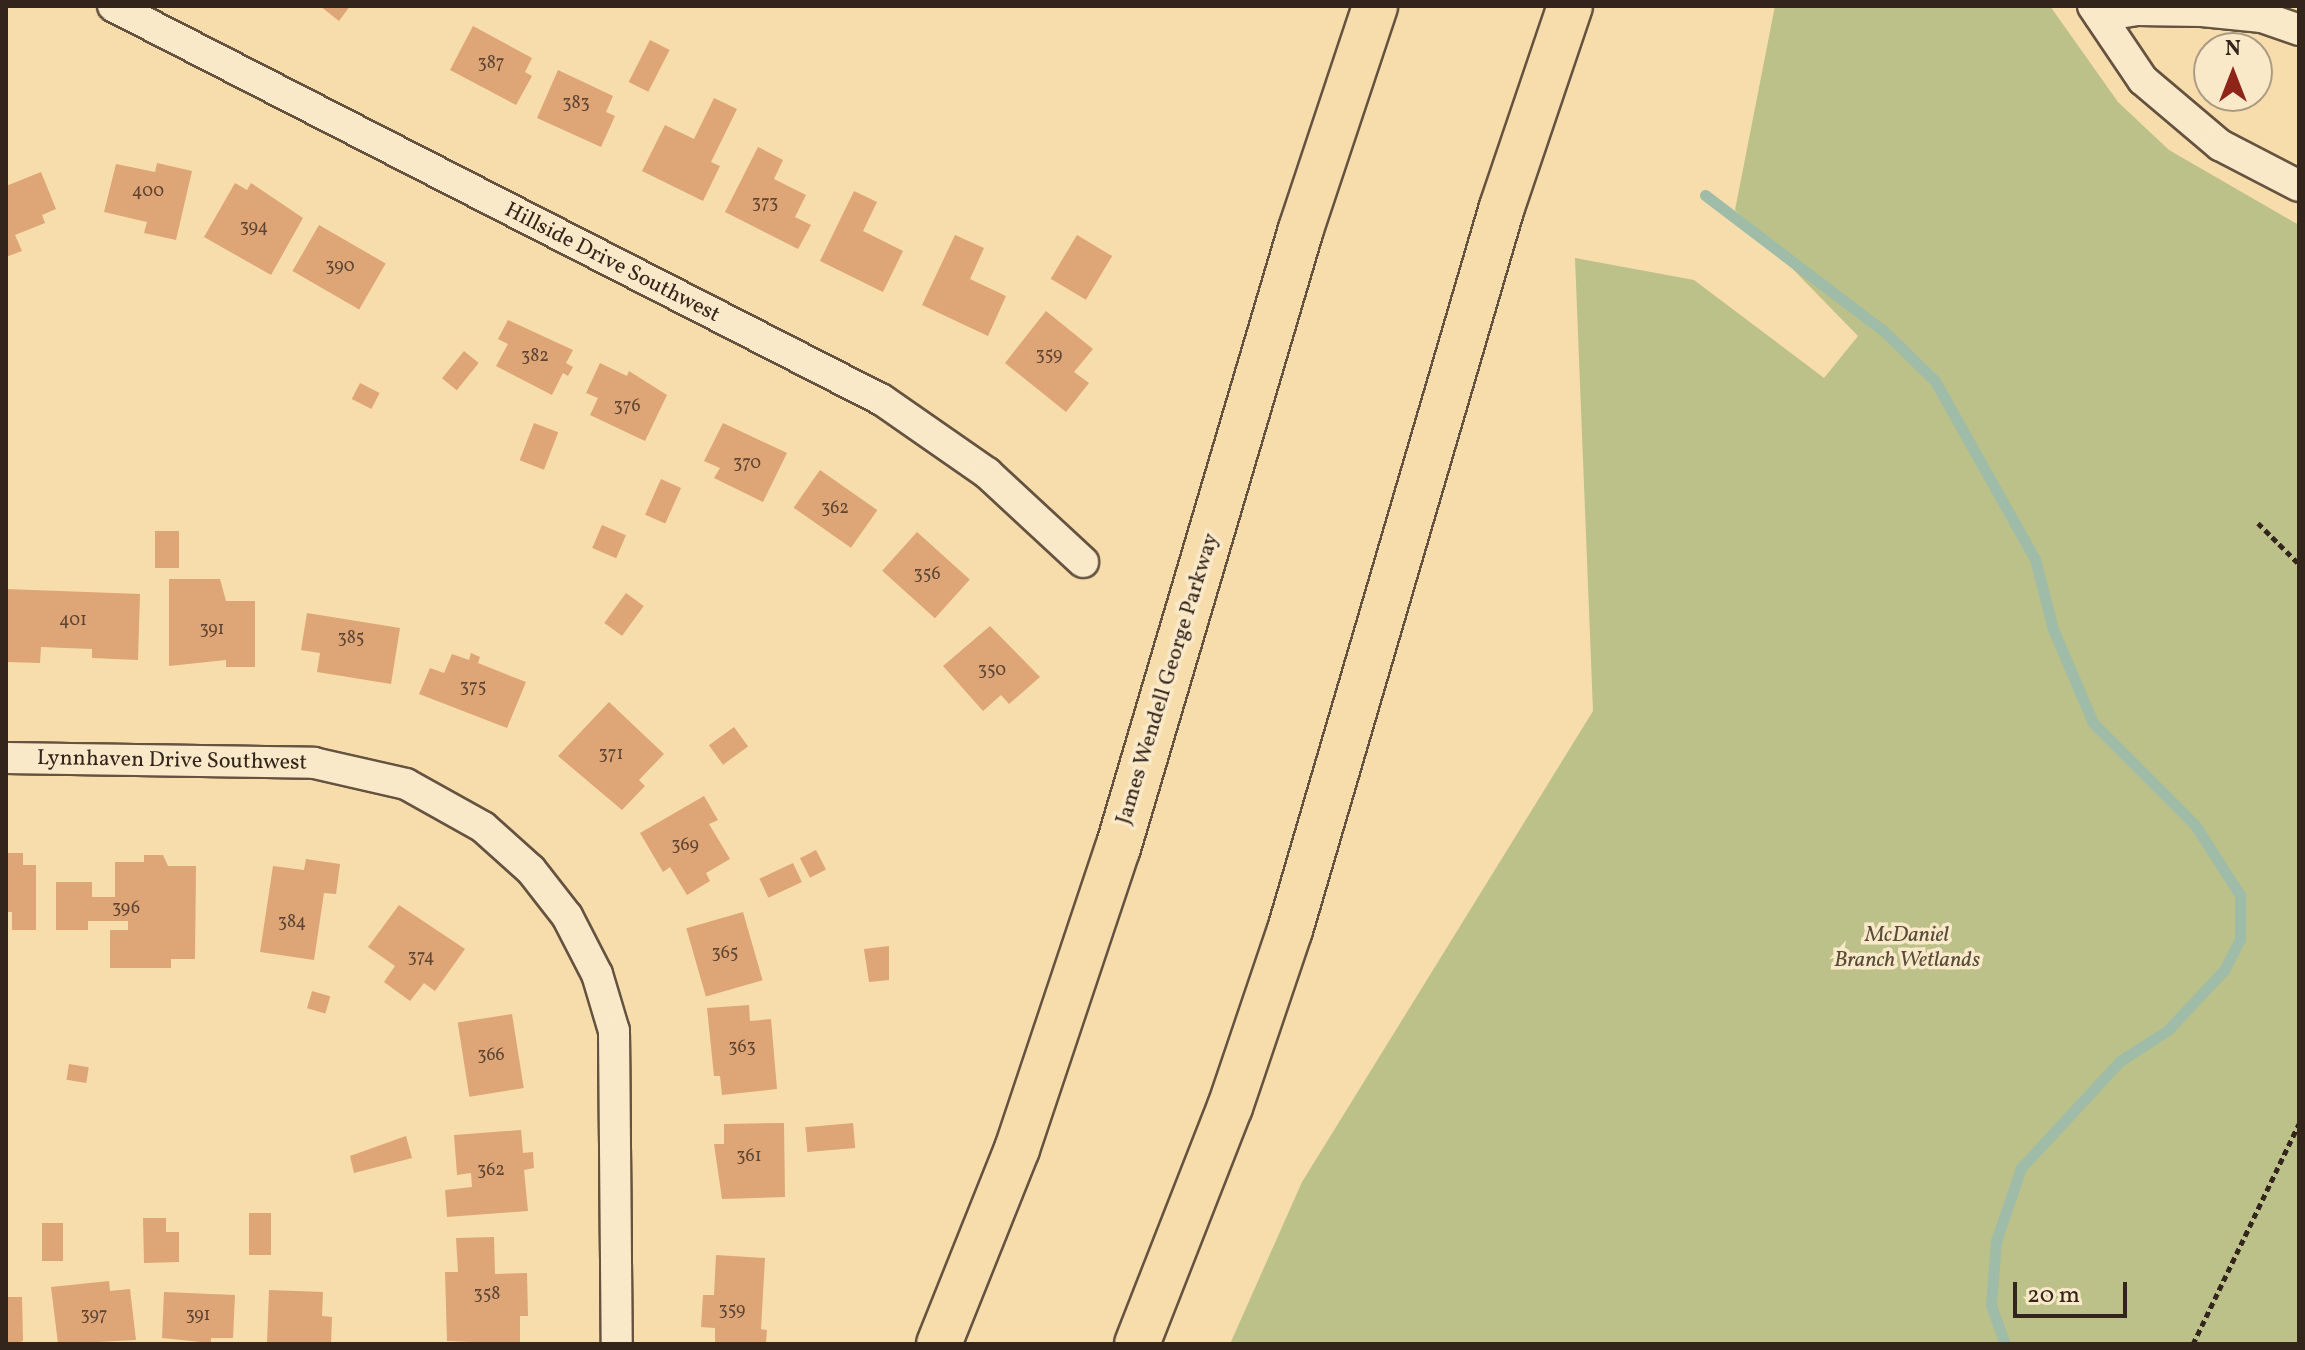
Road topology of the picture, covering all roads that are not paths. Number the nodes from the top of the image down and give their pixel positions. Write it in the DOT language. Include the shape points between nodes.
graph roads {
  1 [pos="113,6"];
  2 [pos="1375,6"];
  3 [pos="1570,6"];
  4 [pos="2097,11"];
  5 [pos="2299,30"];
  6 [pos="2299,186"];
  7 [pos="1083,562"];
  8 [pos="6,758"];
  9 [pos="617,1344"];
  10 [pos="939,1344"];
  11 [pos="1137,1344"];
  1 -- 7 [label="street, Hillside Drive Southwest" via="882,400 987,473"];
  2 -- 10 [label="highway, James Wendell George Parkway" via="1301,229 1113,863 1017,1149"];
  3 -- 11 [label="highway" via="1502,207 1290,930 1230,1107"];
  4 -- 5 [label="street" via="2202,11 2262,17"];
  4 -- 6 [label="street" via="2154,89 2220,145"];
  8 -- 9 [label="street, Lynnhaven Drive Southwest" via="314,763 406,784 483,827 531,870 567,916 597,974 614,1031"];
}
